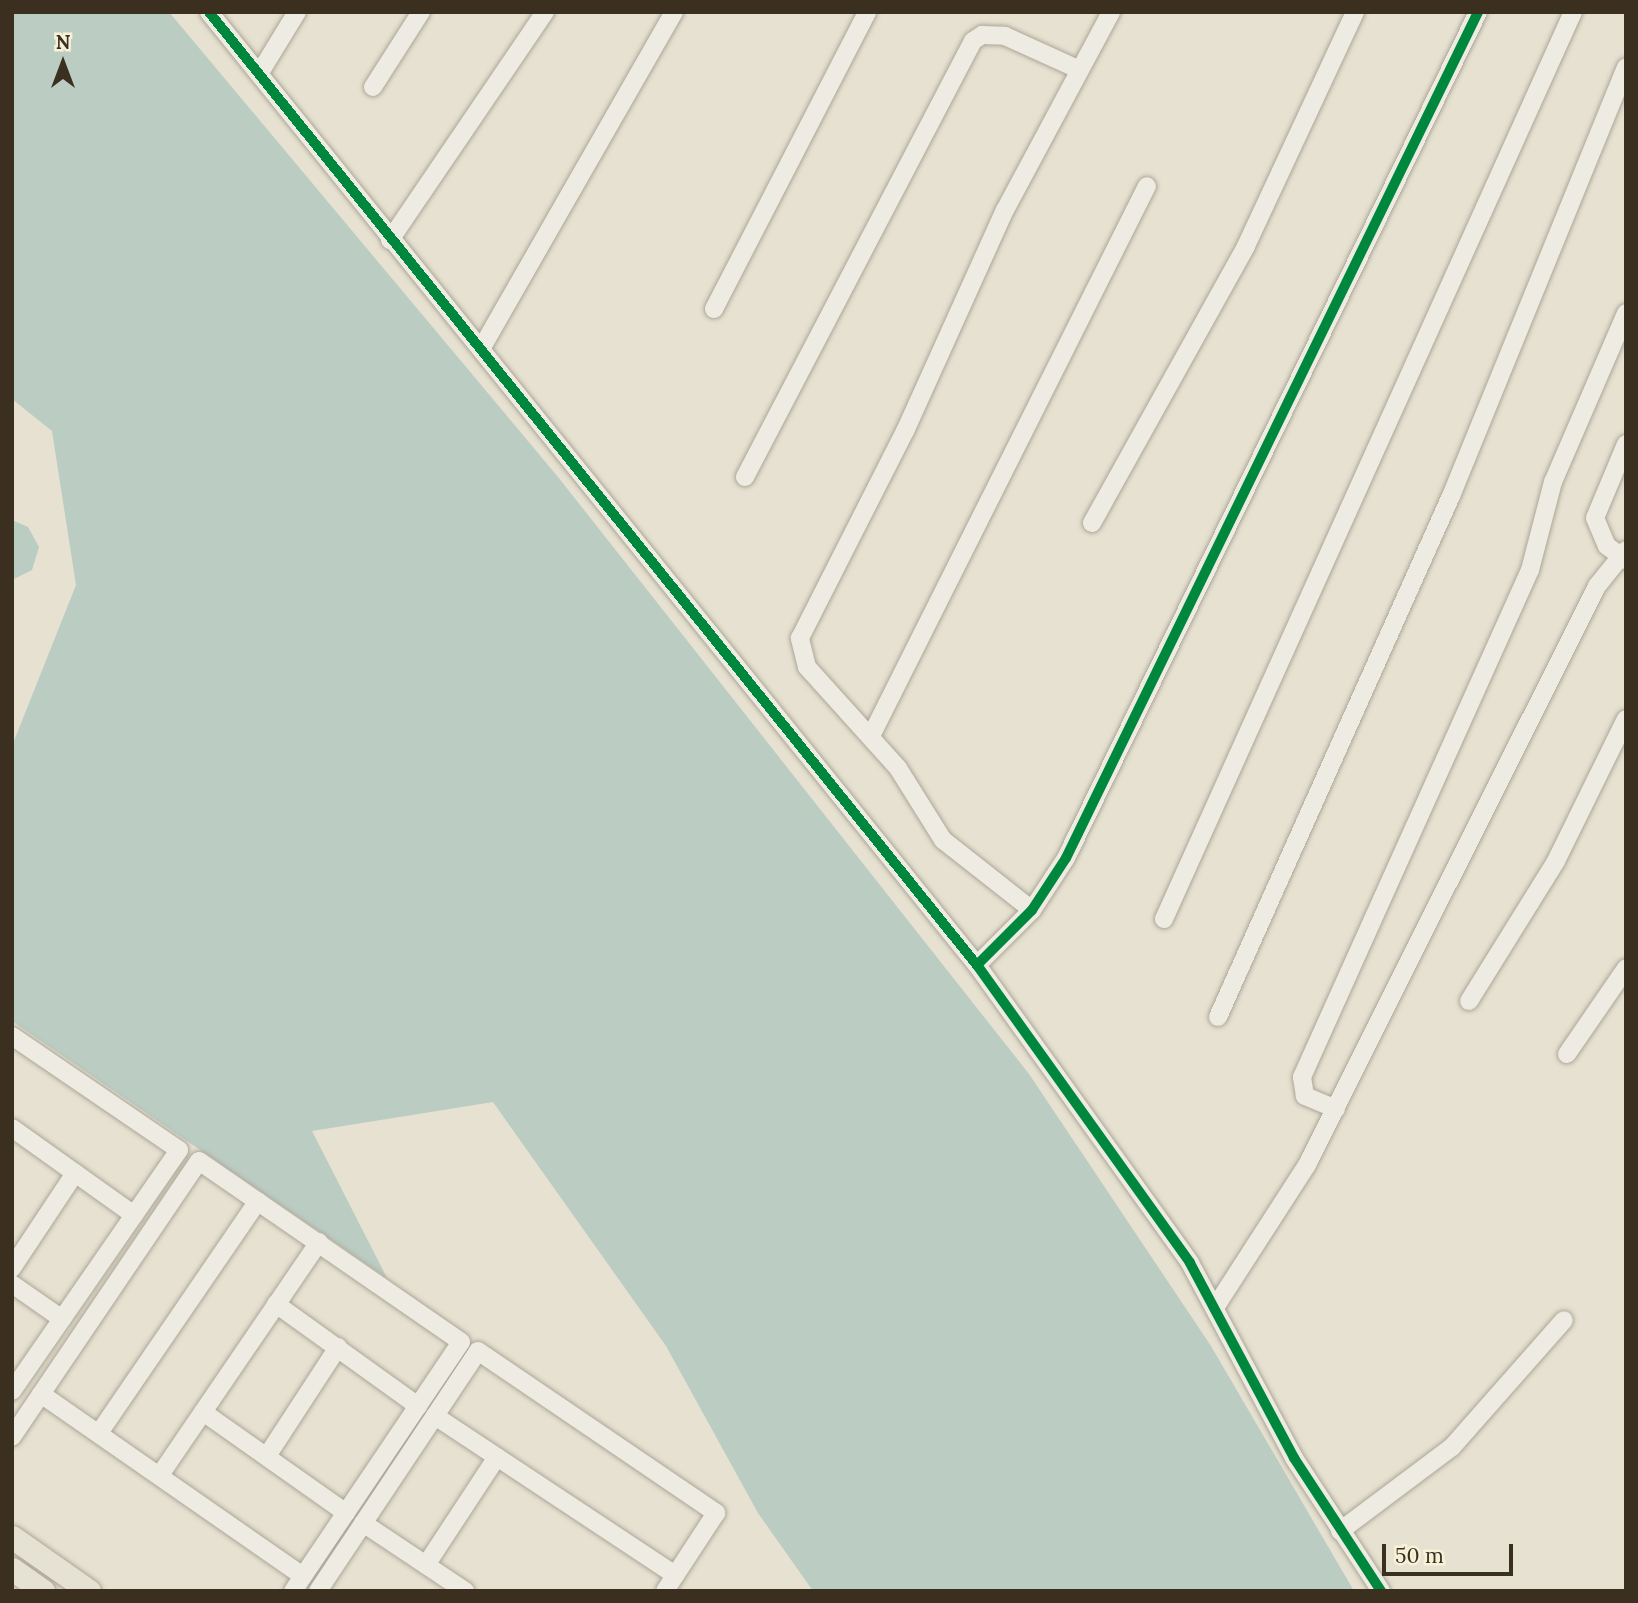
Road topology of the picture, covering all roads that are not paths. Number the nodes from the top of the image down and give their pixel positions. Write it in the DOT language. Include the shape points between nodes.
graph roads {
  1 [pos="209,12"];
  2 [pos="297,12"];
  3 [pos="421,12"];
  4 [pos="545,12"];
  5 [pos="674,12"];
  6 [pos="867,12"];
  7 [pos="1111,12"];
  8 [pos="1355,12"];
  9 [pos="1478,12"];
  10 [pos="1573,12"];
  11 [pos="1626,67"];
  12 [pos="1080,70"];
  13 [pos="259,74"];
  14 [pos="373,87"];
  15 [pos="1147,186"];
  16 [pos="390,240"];
  17 [pos="714,309"];
  18 [pos="1626,313"];
  19 [pos="481,349"];
  20 [pos="1626,444"];
  21 [pos="745,477"];
  22 [pos="1092,523"];
  23 [pos="1624,556"];
  24 [pos="1626,719"];
  25 [pos="871,736"];
  26 [pos="1032,910"];
  27 [pos="1164,919"];
  28 [pos="977,965"];
  29 [pos="1626,968"];
  30 [pos="1469,1001"];
  31 [pos="1218,1017"];
  32 [pos="12,1036"];
  33 [pos="1567,1054"];
  34 [pos="1336,1108"];
  35 [pos="15,1135"];
  36 [pos="75,1172"];
  37 [pos="258,1201"];
  38 [pos="134,1215"];
  39 [pos="318,1242"];
  40 [pos="12,1268"];
  41 [pos="12,1284"];
  42 [pos="276,1304"];
  43 [pos="1216,1306"];
  44 [pos="62,1319"];
  45 [pos="1564,1320"];
  46 [pos="338,1348"];
  47 [pos="15,1383"];
  48 [pos="41,1394"];
  49 [pos="418,1406"];
  50 [pos="202,1412"];
  51 [pos="435,1416"];
  52 [pos="99,1433"];
  53 [pos="12,1437"];
  54 [pos="267,1456"];
  55 [pos="497,1457"];
  56 [pos="160,1475"];
  57 [pos="346,1513"];
  58 [pos="363,1523"];
  59 [pos="1340,1531"];
  60 [pos="12,1536"];
  61 [pos="426,1565"];
  62 [pos="12,1569"];
  63 [pos="298,1583"];
  64 [pos="670,1583"];
  65 [pos="322,1589"];
  66 [pos="43,1591"];
  67 [pos="89,1591"];
  68 [pos="465,1591"];
  69 [pos="1381,1591"];
  1 -- 13 [label="street"];
  2 -- 13 [label="street"];
  3 -- 14 [label="street"];
  4 -- 16 [label="street"];
  5 -- 19 [label="street"];
  6 -- 17 [label="street"];
  7 -- 12 [label="street"];
  8 -- 22 [label="street" via="1246,246"];
  9 -- 26 [label="street" via="1126,741"];
  10 -- 27 [label="street"];
  11 -- 31 [label="street" via="1451,496"];
  12 -- 21 [label="street" via="1005,36 982,35 973,41"];
  12 -- 25 [label="street" via="1005,210 906,429 802,629 800,648 807,667"];
  13 -- 16 [label="street"];
  15 -- 25 [label="street"];
  16 -- 19 [label="street"];
  18 -- 34 [label="street" via="1549,492 1542,537 1520,595 1302,1076 1305,1096"];
  19 -- 28 [label="street"];
  20 -- 23 [label="street" via="1595,518 1602,538"];
  23 -- 34 [label="street" via="1597,586"];
  24 -- 30 [label="street" via="1556,861"];
  25 -- 26 [label="street" via="943,840"];
  26 -- 28 [label="street"];
  28 -- 43 [label="street"];
  29 -- 33 [label="street"];
  32 -- 38 [label="street" via="179,1150"];
  34 -- 43 [label="street" via="1272,1225"];
  35 -- 36 [label="street"];
  36 -- 38 [label="street"];
  36 -- 40 [label="street"];
  37 -- 39 [label="street"];
  37 -- 48 [label="street" via="199,1161"];
  37 -- 52 [label="street"];
  38 -- 44 [label="street"];
  39 -- 42 [label="street"];
  39 -- 49 [label="street" via="461,1342"];
  41 -- 44 [label="street"];
  42 -- 46 [label="street"];
  42 -- 50 [label="street"];
  43 -- 59 [label="street"];
  44 -- 47 [label="street"];
  45 -- 59 [label="street" via="1452,1447"];
  46 -- 49 [label="street"];
  46 -- 54 [label="street"];
  48 -- 52 [label="street"];
  48 -- 53 [label="street"];
  49 -- 57 [label="street"];
  50 -- 54 [label="street"];
  50 -- 56 [label="street"];
  51 -- 55 [label="street"];
  51 -- 58 [label="street"];
  51 -- 64 [label="street" via="478,1351 716,1513"];
  52 -- 56 [label="street"];
  54 -- 57 [label="street"];
  55 -- 61 [label="street"];
  55 -- 64 [label="street"];
  56 -- 63 [label="street"];
  57 -- 63 [label="street"];
  58 -- 61 [label="street"];
  58 -- 65 [label="street"];
  59 -- 69 [label="street"];
  60 -- 67 [label="main road"];
  61 -- 68 [label="street"];
  62 -- 66 [label="main road"];
}
